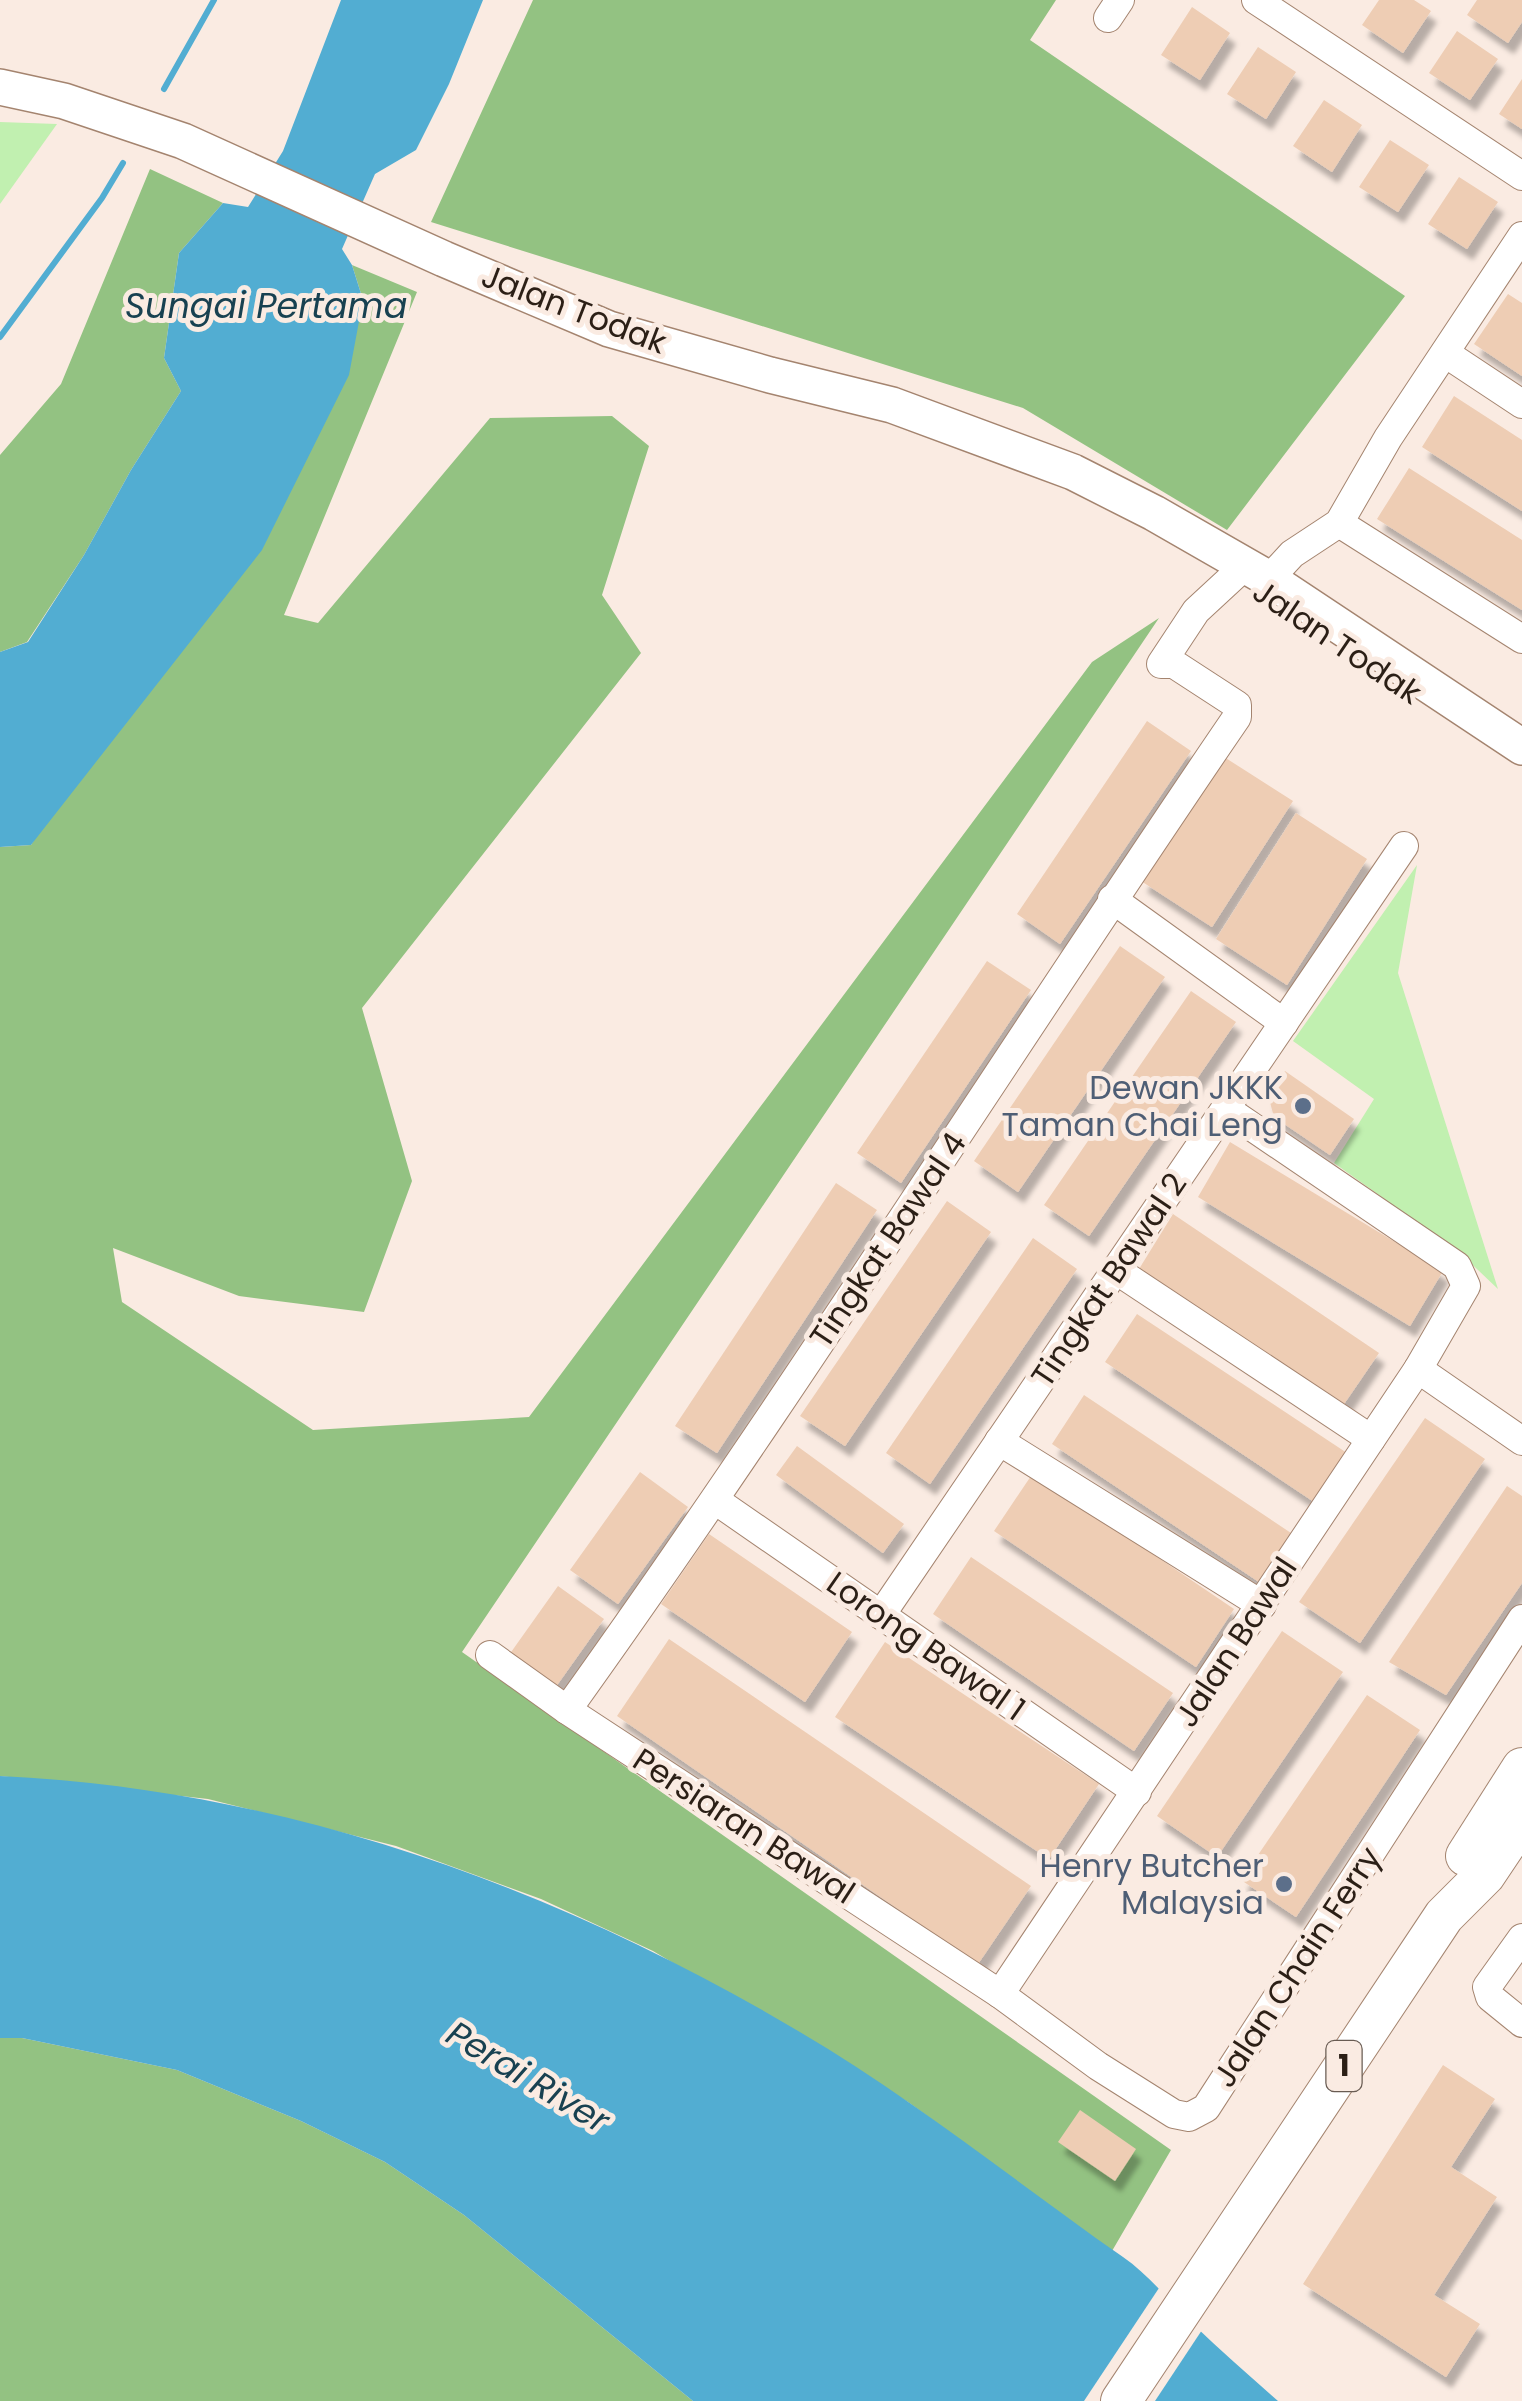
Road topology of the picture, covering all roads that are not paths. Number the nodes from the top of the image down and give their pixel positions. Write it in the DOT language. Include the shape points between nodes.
graph roads {
  1 [pos="1256,0"];
  2 [pos="0,87"];
  3 [pos="1522,176"];
  4 [pos="1522,236"];
  5 [pos="1445,352"];
  6 [pos="1522,404"];
  7 [pos="1339,523"];
  8 [pos="1252,576"];
  9 [pos="1522,639"];
  10 [pos="1522,748"];
  11 [pos="1522,766"];
  12 [pos="1404,846"];
  13 [pos="1112,899"];
  14 [pos="1284,1023"];
  15 [pos="1226,1109"];
  16 [pos="1116,1270"];
  17 [pos="1418,1369"];
  18 [pos="1371,1439"];
  19 [pos="999,1441"];
  20 [pos="1522,1441"];
  21 [pos="715,1500"];
  22 [pos="1262,1606"];
  23 [pos="881,1615"];
  24 [pos="1522,1620"];
  25 [pos="490,1655"];
  26 [pos="567,1710"];
  27 [pos="1522,1768"];
  28 [pos="1137,1792"];
  29 [pos="1522,1820"];
  30 [pos="1444,1916"];
  31 [pos="1522,1938"];
  32 [pos="1000,1994"];
  33 [pos="1522,2023"];
  34 [pos="1122,2401"];
  1 -- 3 [label="street"];
  2 -- 8 [label="main road, Jalan Todak" via="183,141 609,329 892,405 1013,448 1154,513"];
  4 -- 5 [label="street"];
  5 -- 6 [label="street"];
  5 -- 7 [label="street"];
  7 -- 8 [label="street"];
  7 -- 9 [label="street"];
  8 -- 10 [label="main road, Jalan Todak"];
  8 -- 11 [label="main road, Jalan Todak"];
  8 -- 13 [label="street, Tingkat Bawal 4" via="1196,611 1161,664 1174,664 1237,705 1238,716"];
  12 -- 14 [label="street, Tingkat Bawal 2"];
  13 -- 14 [label="street"];
  13 -- 21 [label="street, Tingkat Bawal 4"];
  14 -- 15 [label="street, Tingkat Bawal 2"];
  15 -- 16 [label="street, Tingkat Bawal 2"];
  15 -- 17 [label="street, Jalan Bawal" via="1457,1266 1466,1286"];
  16 -- 18 [label="street"];
  16 -- 19 [label="street, Tingkat Bawal 2"];
  17 -- 18 [label="street, Jalan Bawal"];
  17 -- 20 [label="street"];
  18 -- 22 [label="street, Jalan Bawal"];
  19 -- 22 [label="street"];
  19 -- 23 [label="street, Tingkat Bawal 2"];
  21 -- 23 [label="street, Lorong Bawal 1"];
  21 -- 26 [label="street, Tingkat Bawal 4"];
  22 -- 28 [label="street, Jalan Bawal"];
  23 -- 28 [label="street, Lorong Bawal 1"];
  24 -- 32 [label="street, Jalan Chain Ferry" via="1206,2108 1189,2117 1174,2114"];
  25 -- 26 [label="street, Persiaran Bawal"];
  26 -- 32 [label="street, Persiaran Bawal"];
  27 -- 30 [label="highway, 1" via="1460,1866"];
  28 -- 32 [label="street, Jalan Bawal"];
  29 -- 30 [label="highway, 1" via="1484,1875"];
  30 -- 34 [label="highway, 1"];
  31 -- 33 [label="street" via="1488,1987"];
}
